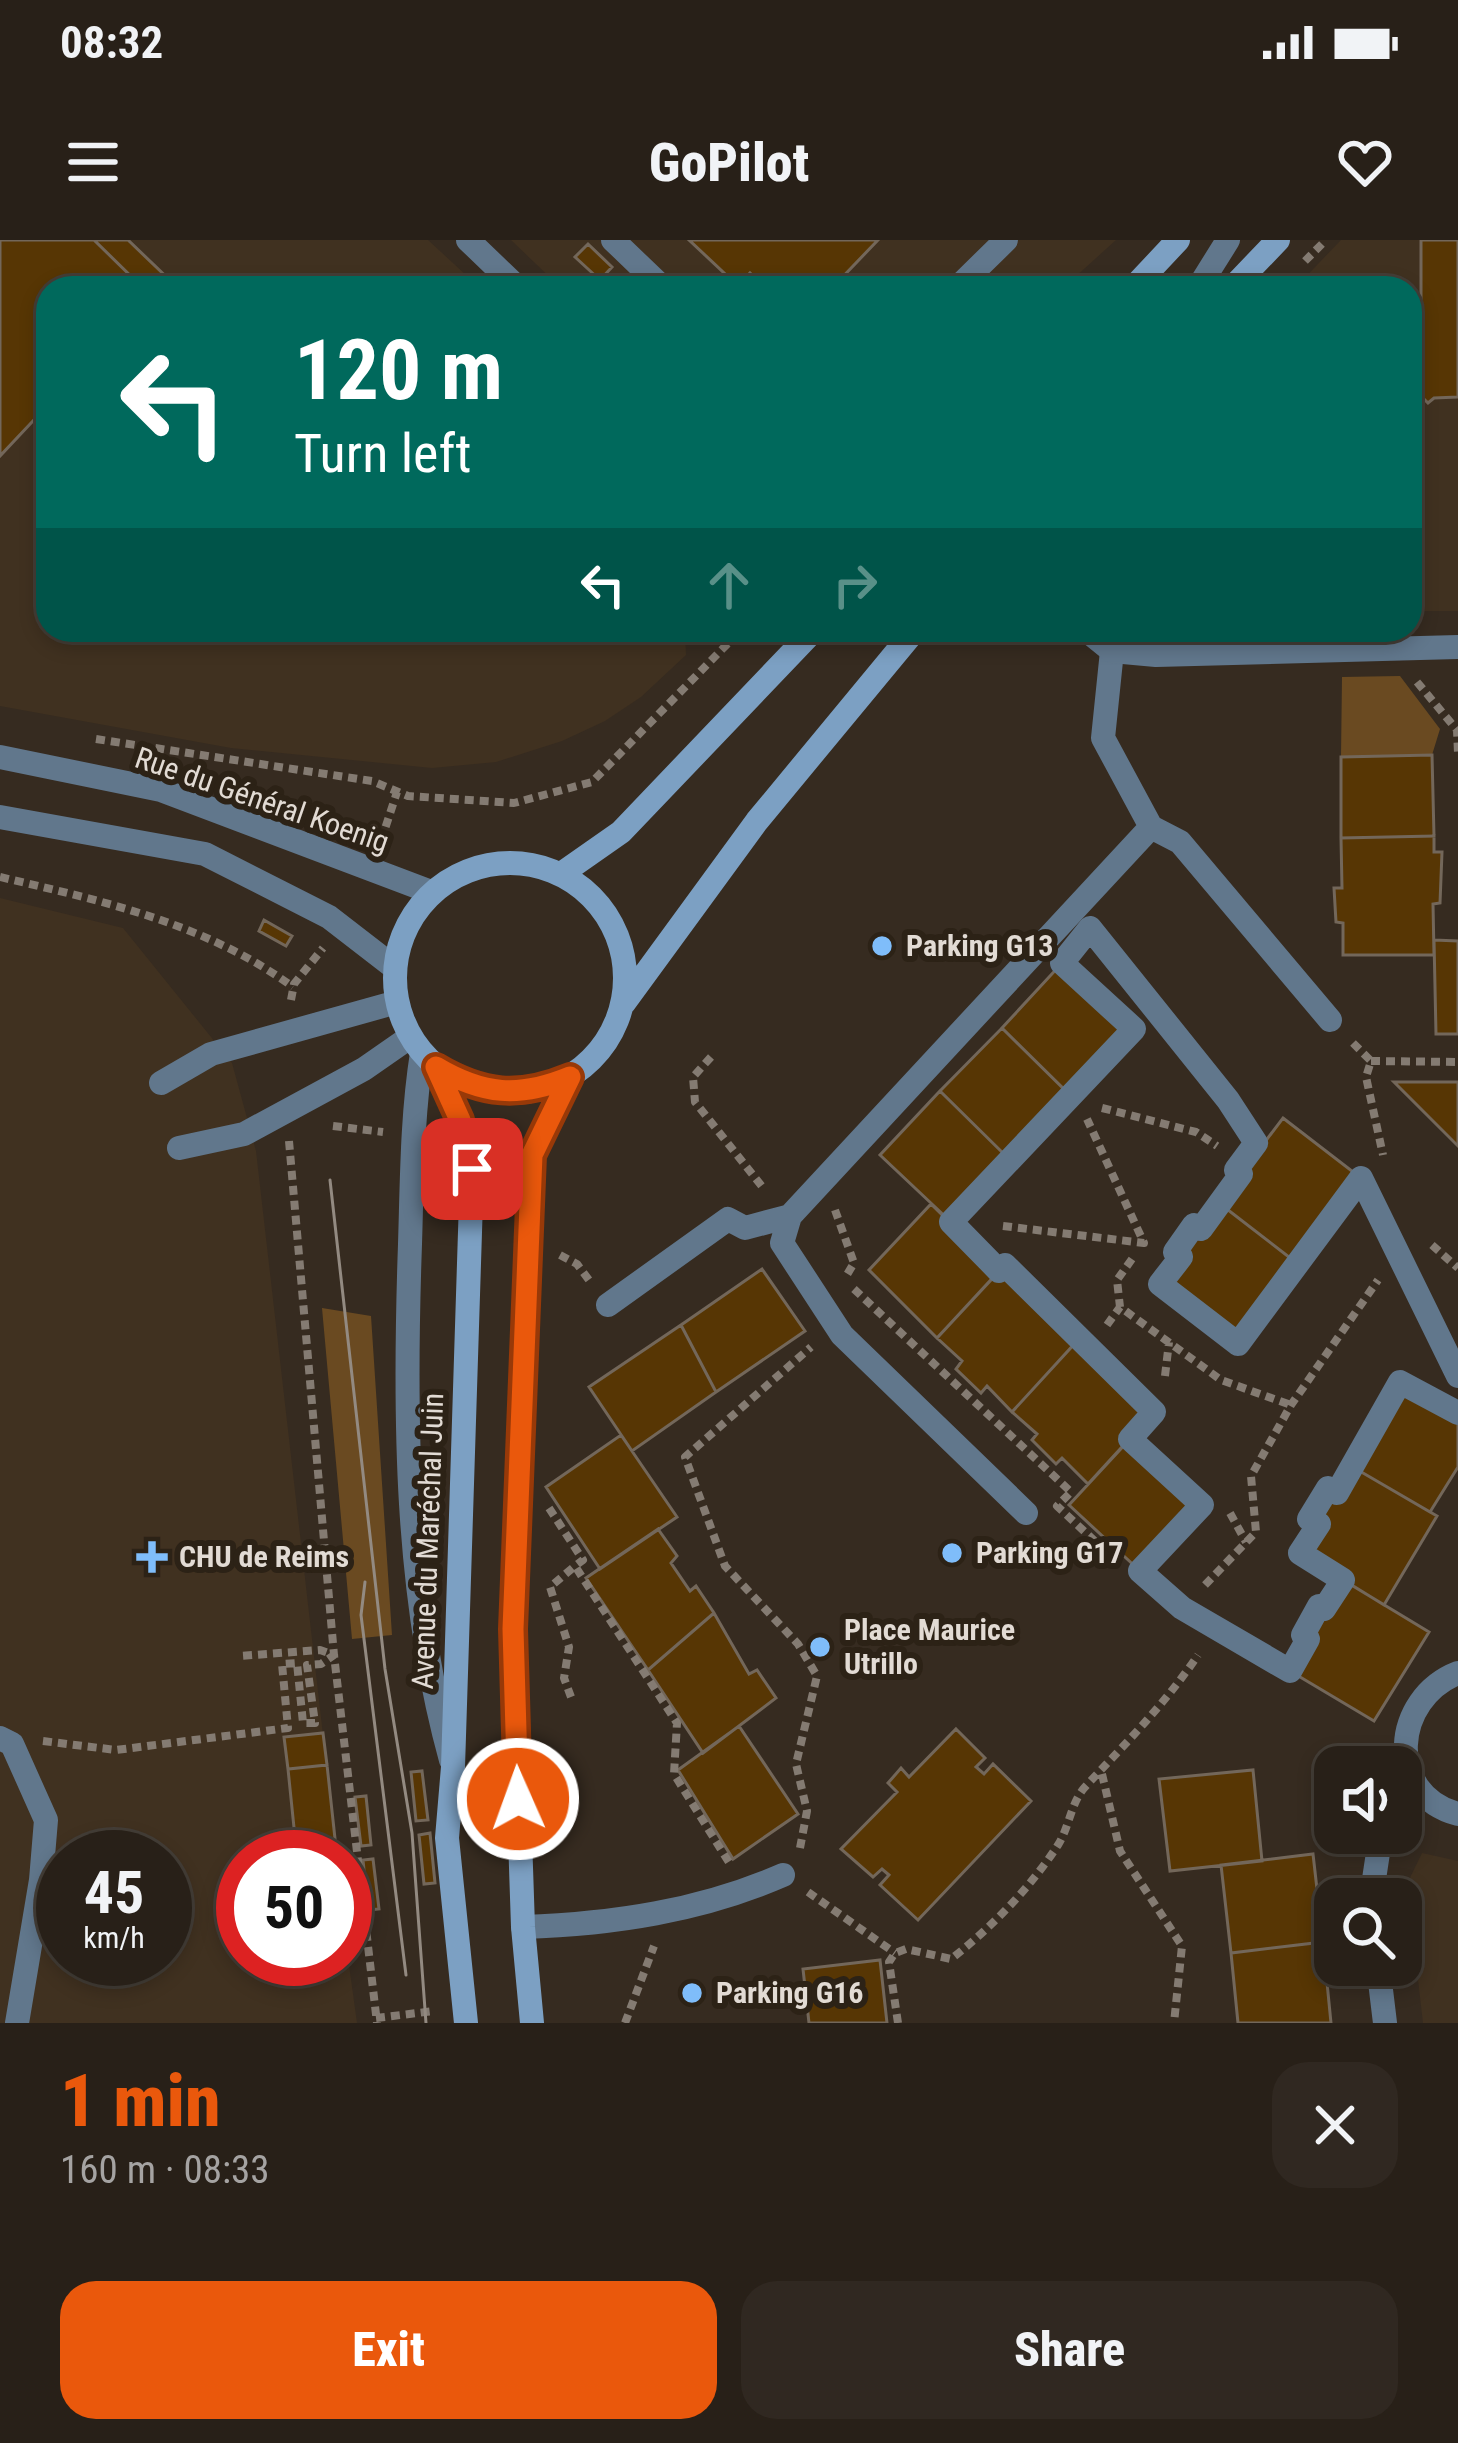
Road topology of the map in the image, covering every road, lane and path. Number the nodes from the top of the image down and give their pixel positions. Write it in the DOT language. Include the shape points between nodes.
graph roads {
  1 [pos="468,240"];
  2 [pos="613,240"];
  3 [pos="1006,240"];
  4 [pos="1178,240"];
  5 [pos="1228,240"];
  6 [pos="1278,240"];
  7 [pos="506,276"];
  8 [pos="650,276"];
  9 [pos="969,276"];
  10 [pos="1144,276"];
  11 [pos="1206,276"];
  12 [pos="1244,276"];
  13 [pos="729,642"];
  14 [pos="803,642"];
  15 [pos="905,642"];
  16 [pos="1101,642"];
  17 [pos="1230,642"];
  18 [pos="1458,647"];
  19 [pos="1380,649"];
  20 [pos="1112,651"];
  21 [pos="1222,653"];
  22 [pos="90,738"];
  23 [pos="1458,753"];
  24 [pos="0,757"];
  25 [pos="0,817"];
  26 [pos="1150,826"];
  27 [pos="561,874"];
  28 [pos="0,878"];
  29 [pos="431,892"];
  30 [pos="394,968"];
  31 [pos="293,987"];
  32 [pos="397,1002"];
  33 [pos="622,1005"];
  34 [pos="1330,1020"];
  35 [pos="423,1052"];
  36 [pos="711,1057"];
  37 [pos="1371,1061"];
  38 [pos="1458,1062"];
  39 [pos="1208,1074"];
  40 [pos="570,1077"];
  41 [pos="160,1083"];
  42 [pos="287,1122"];
  43 [pos="413,1137"];
  44 [pos="179,1148"];
  45 [pos="790,1216"];
  46 [pos="993,1224"];
  47 [pos="528,1240"];
  48 [pos="1397,1252"];
  49 [pos="608,1305"];
  50 [pos="836,1326"];
  51 [pos="1169,1342"];
  52 [pos="1458,1376"];
  53 [pos="1170,1390"];
  54 [pos="1458,1413"];
  55 [pos="519,1463"];
  56 [pos="1225,1504"];
  57 [pos="1026,1513"];
  58 [pos="1246,1542"];
  59 [pos="575,1566"];
  60 [pos="1182,1609"];
  61 [pos="320,1650"];
  62 [pos="334,1655"];
  63 [pos="240,1656"];
  64 [pos="321,1664"];
  65 [pos="1458,1673"];
  66 [pos="571,1697"];
  67 [pos="6,1741"];
  68 [pos="453,1767"];
  69 [pos="1458,1814"];
  70 [pos="783,1875"];
  71 [pos="747,1891"];
  72 [pos="666,1914"];
  73 [pos="523,1928"];
  74 [pos="895,1953"];
  75 [pos="1381,1986"];
  76 [pos="17,2023"];
  77 [pos="377,2023"];
  78 [pos="466,2023"];
  79 [pos="532,2023"];
  80 [pos="625,2023"];
  81 [pos="898,2023"];
  82 [pos="1174,2023"];
  83 [pos="1385,2023"];
  1 -- 7 [label="street"];
  2 -- 8 [label="street"];
  3 -- 9 [label="street"];
  4 -- 10 [label="main road"];
  5 -- 11 [label="street"];
  6 -- 12 [label="main road"];
  13 -- 22 [label="path" via="592,782 514,803 408,796 372,781"];
  14 -- 27 [label="main road" via="621,832"];
  15 -- 33 [label="main road" via="757,821"];
  16 -- 20 [label="street"];
  17 -- 21 [label="street"];
  18 -- 19 [label="street"];
  19 -- 21 [label="street"];
  19 -- 23 [label="path" via="1457,730"];
  20 -- 21 [label="street"];
  20 -- 26 [label="street" via="1103,738"];
  24 -- 29 [label="street, Rue du Général Koenig" via="161,790"];
  25 -- 30 [label="street" via="205,854 328,917"];
  26 -- 34 [label="street" via="1180,842"];
  26 -- 45 [label="street"];
  27 -- 29 [label="main road" via="494,863"];
  27 -- 33 [label="main road" via="592,897 614,928 625,966"];
  28 -- 31 [label="path" via="184,927"];
  29 -- 30 [label="main road" via="400,940"];
  30 -- 32 [label="main road"];
  32 -- 35 [label="main road"];
  32 -- 41 [label="street" via="211,1054"];
  33 -- 40 [label="main road" via="603,1046"];
  35 -- 40 [label="main road" via="467,1085 501,1093"];
  35 -- 42 [label="street"];
  35 -- 43 [label="street"];
  35 -- 68 [label="main road, Avenue du Maréchal Juin" via="460,1120 472,1169"];
  36 -- 45 [label="path" via="693,1077 695,1102"];
  37 -- 38 [label="path"];
  39 -- 46 [label="path" via="1210,1137 1219,1147 1196,1132 1080,1103 1144,1244"];
  39 -- 48 [label="street" via="1256,1143 1160,1284 1238,1345 1361,1178"];
  39 -- 60 [label="street" via="1090,928 1062,963 1134,1029 951,1222 1154,1412 1130,1439 1202,1504 1140,1571"];
  40 -- 47 [label="main road" via="532,1155"];
  42 -- 43 [label="path"];
  42 -- 44 [label="street"];
  42 -- 62 [label="path"];
  43 -- 68 [label="street" via="406,1360 418,1602"];
  45 -- 49 [label="street" via="745,1228 728,1219"];
  45 -- 50 [label="street" via="782,1243"];
  47 -- 49 [label="path" via="578,1264"];
  47 -- 55 [label="main road"];
  48 -- 52 [label="street"];
  48 -- 58 [label="path" via="1251,1476 1256,1532"];
  50 -- 57 [label="street"];
  50 -- 70 [label="path" via="685,1457 725,1566 817,1676 796,1764 807,1810 800,1850"];
  51 -- 53 [label="path" via="1163,1371"];
  54 -- 60 [label="street" via="1400,1382 1337,1492 1328,1488 1300,1553 1342,1580 1324,1610 1319,1606 1290,1671"];
  55 -- 59 [label="path" via="584,1560"];
  55 -- 73 [label="main road" via="513,1629"];
  56 -- 58 [label="path"];
  58 -- 60 [label="path"];
  59 -- 66 [label="path" via="550,1587 569,1647 564,1678"];
  59 -- 71 [label="path" via="677,1723 674,1774"];
  61 -- 62 [label="path"];
  61 -- 63 [label="path"];
  61 -- 64 [label="path"];
  62 -- 64 [label="path"];
  62 -- 77 [label="path"];
  64 -- 67 [label="path" via="307,1665 316,1723 303,1723 297,1663 282,1664 288,1729 116,1750"];
  65 -- 69 [label="street" via="1424,1694 1405,1736 1414,1782 1429,1801"];
  67 -- 76 [label="street" via="46,1820"];
  68 -- 78 [label="main road, Avenue du Maréchal Juin" via="447,1838"];
  70 -- 71 [label="street"];
  70 -- 74 [label="path"];
  71 -- 72 [label="street"];
  72 -- 73 [label="street"];
  72 -- 80 [label="path"];
  73 -- 79 [label="main road"];
  74 -- 81 [label="path" via="889,1962"];
  74 -- 82 [label="path" via="951,1959 987,1930 1059,1844 1082,1789 1102,1774 1120,1851 1182,1946"];
  75 -- 83 [label="street"];
}
